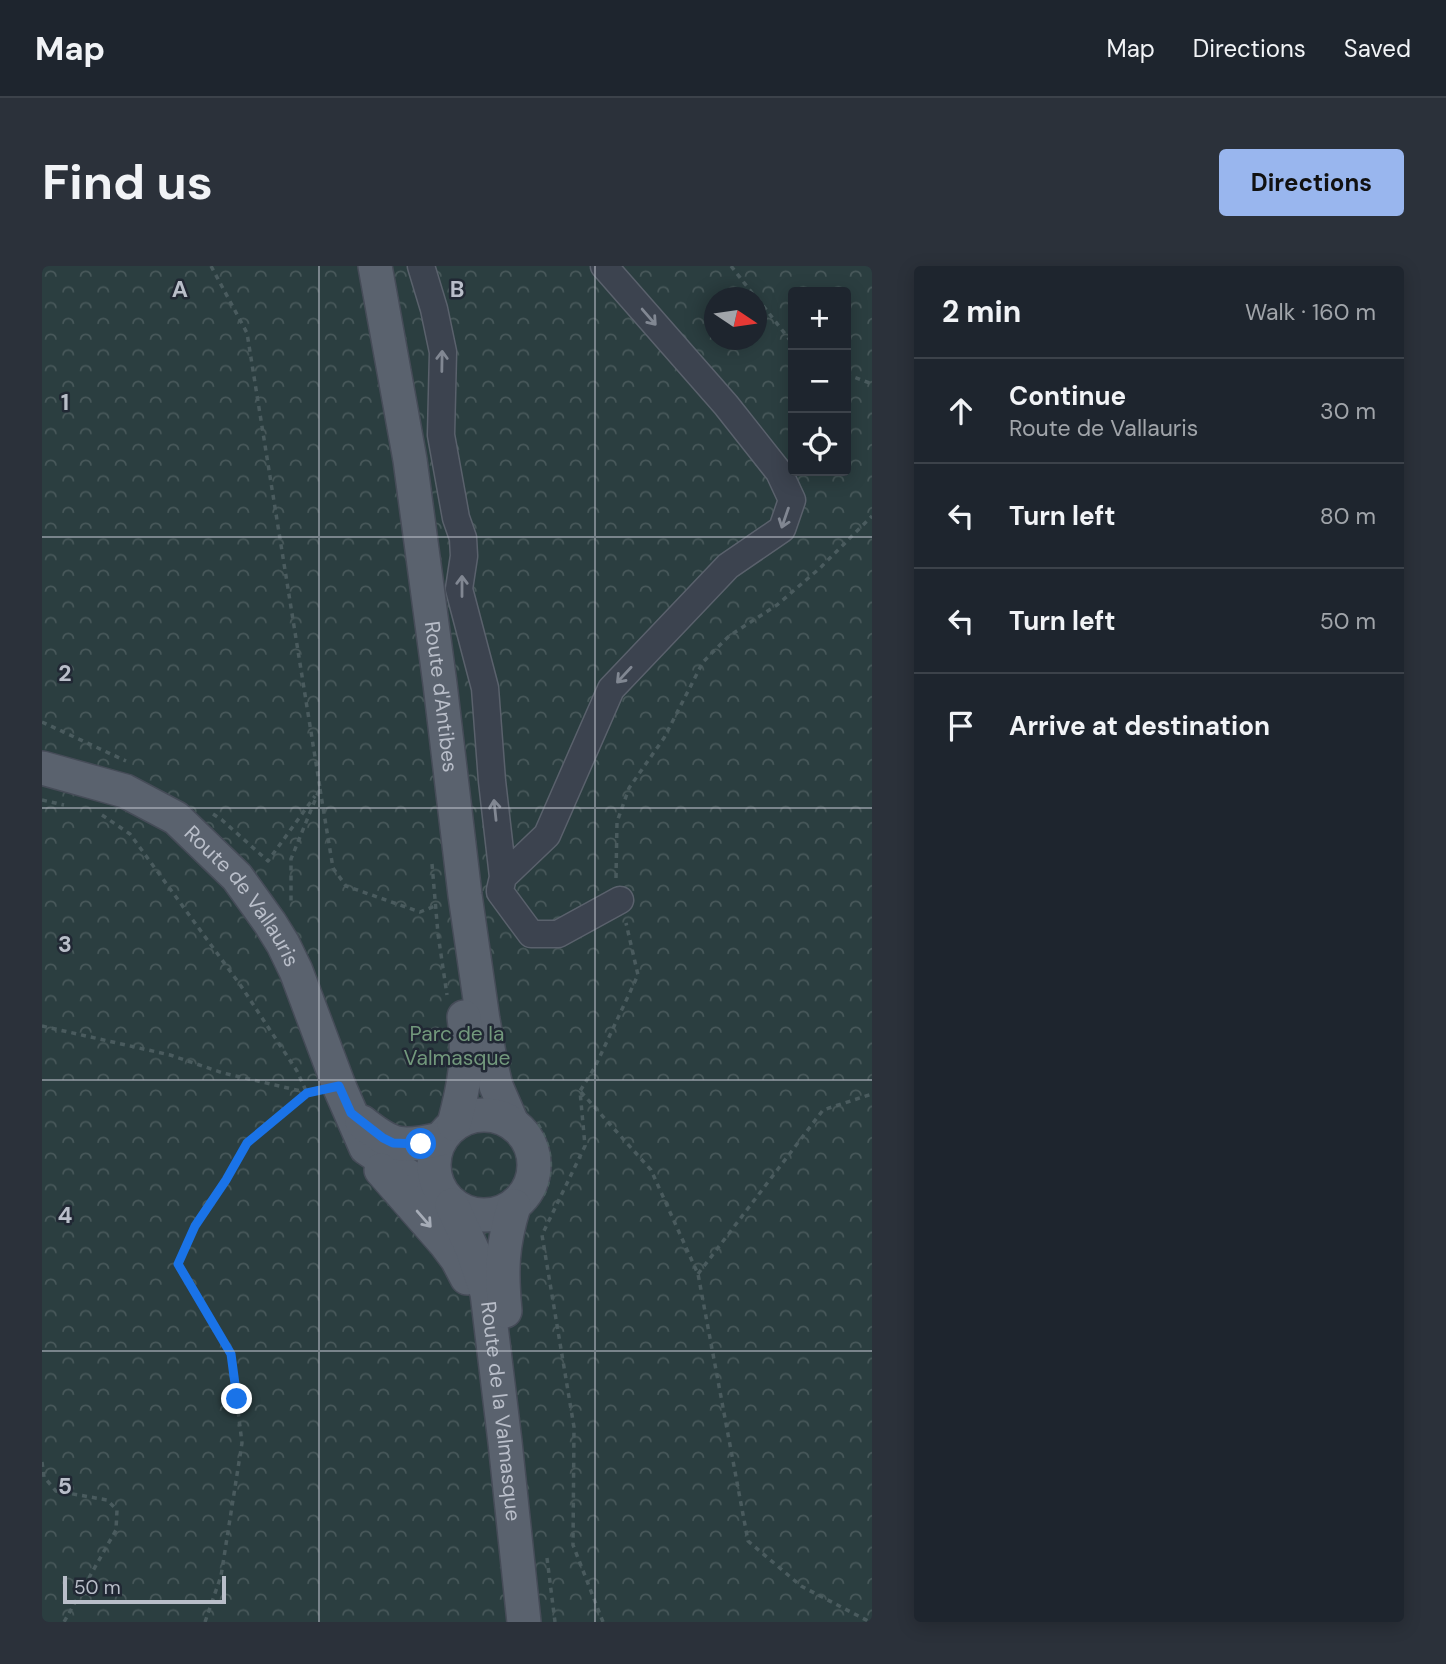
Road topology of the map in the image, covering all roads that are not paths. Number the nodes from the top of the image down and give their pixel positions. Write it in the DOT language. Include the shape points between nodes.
graph roads {
  1 [pos="360,266"];
  2 [pos="374,266"];
  3 [pos="421,266"];
  4 [pos="604,266"];
  5 [pos="42,768"];
  6 [pos="502,885"];
  7 [pos="450,900"];
  8 [pos="620,900"];
  9 [pos="345,1099"];
  10 [pos="524,1122"];
  11 [pos="447,1131"];
  12 [pos="366,1148"];
  13 [pos="447,1200"];
  14 [pos="526,1205"];
  15 [pos="505,1442"];
  16 [pos="524,1622"];
  17 [pos="544,1622"];
  1 -- 11 [label="main road, Route d'Antibes" via="401,496 465,1025 465,1083"];
  2 -- 7 [label="main road, Route d'Antibes" via="410,460 440,684"];
  6 -- 3 [label="lane, one-way" via="485,688 459,589 463,538 441,435 443,352"];
  4 -- 6 [label="lane, one-way" via="726,405 779,472 792,500 782,529 728,565 611,689 547,835"];
  5 -- 9 [label="main road, Route de Vallauris" via="125,791 176,818 237,877 284,944"];
  6 -- 7 [label="lane"];
  6 -- 8 [label="lane" via="531,934 558,934"];
  7 -- 10 [label="main road, Route d'Antibes" via="496,1086"];
  9 -- 11 [label="main road" via="393,1143 421,1144"];
  9 -- 12 [label="main road, Route de Vallauris"];
  10 -- 11 [label="main road" via="483,1114 468,1117"];
  10 -- 14 [label="main road" via="522,1132 534,1157"];
  11 -- 13 [label="main road" via="433,1167"];
  12 -- 13 [label="main road"];
  12 -- 15 [label="main road, Route de Vallauris, one-way" via="466,1274"];
  13 -- 14 [label="main road" via="477,1216"];
  13 -- 15 [label="main road, Route de la Valmasque" via="487,1293"];
  14 -- 17 [label="main road, Route de la Valmasque" via="506,1233 503,1293"];
  15 -- 16 [label="main road, Route de la Valmasque"];
}
